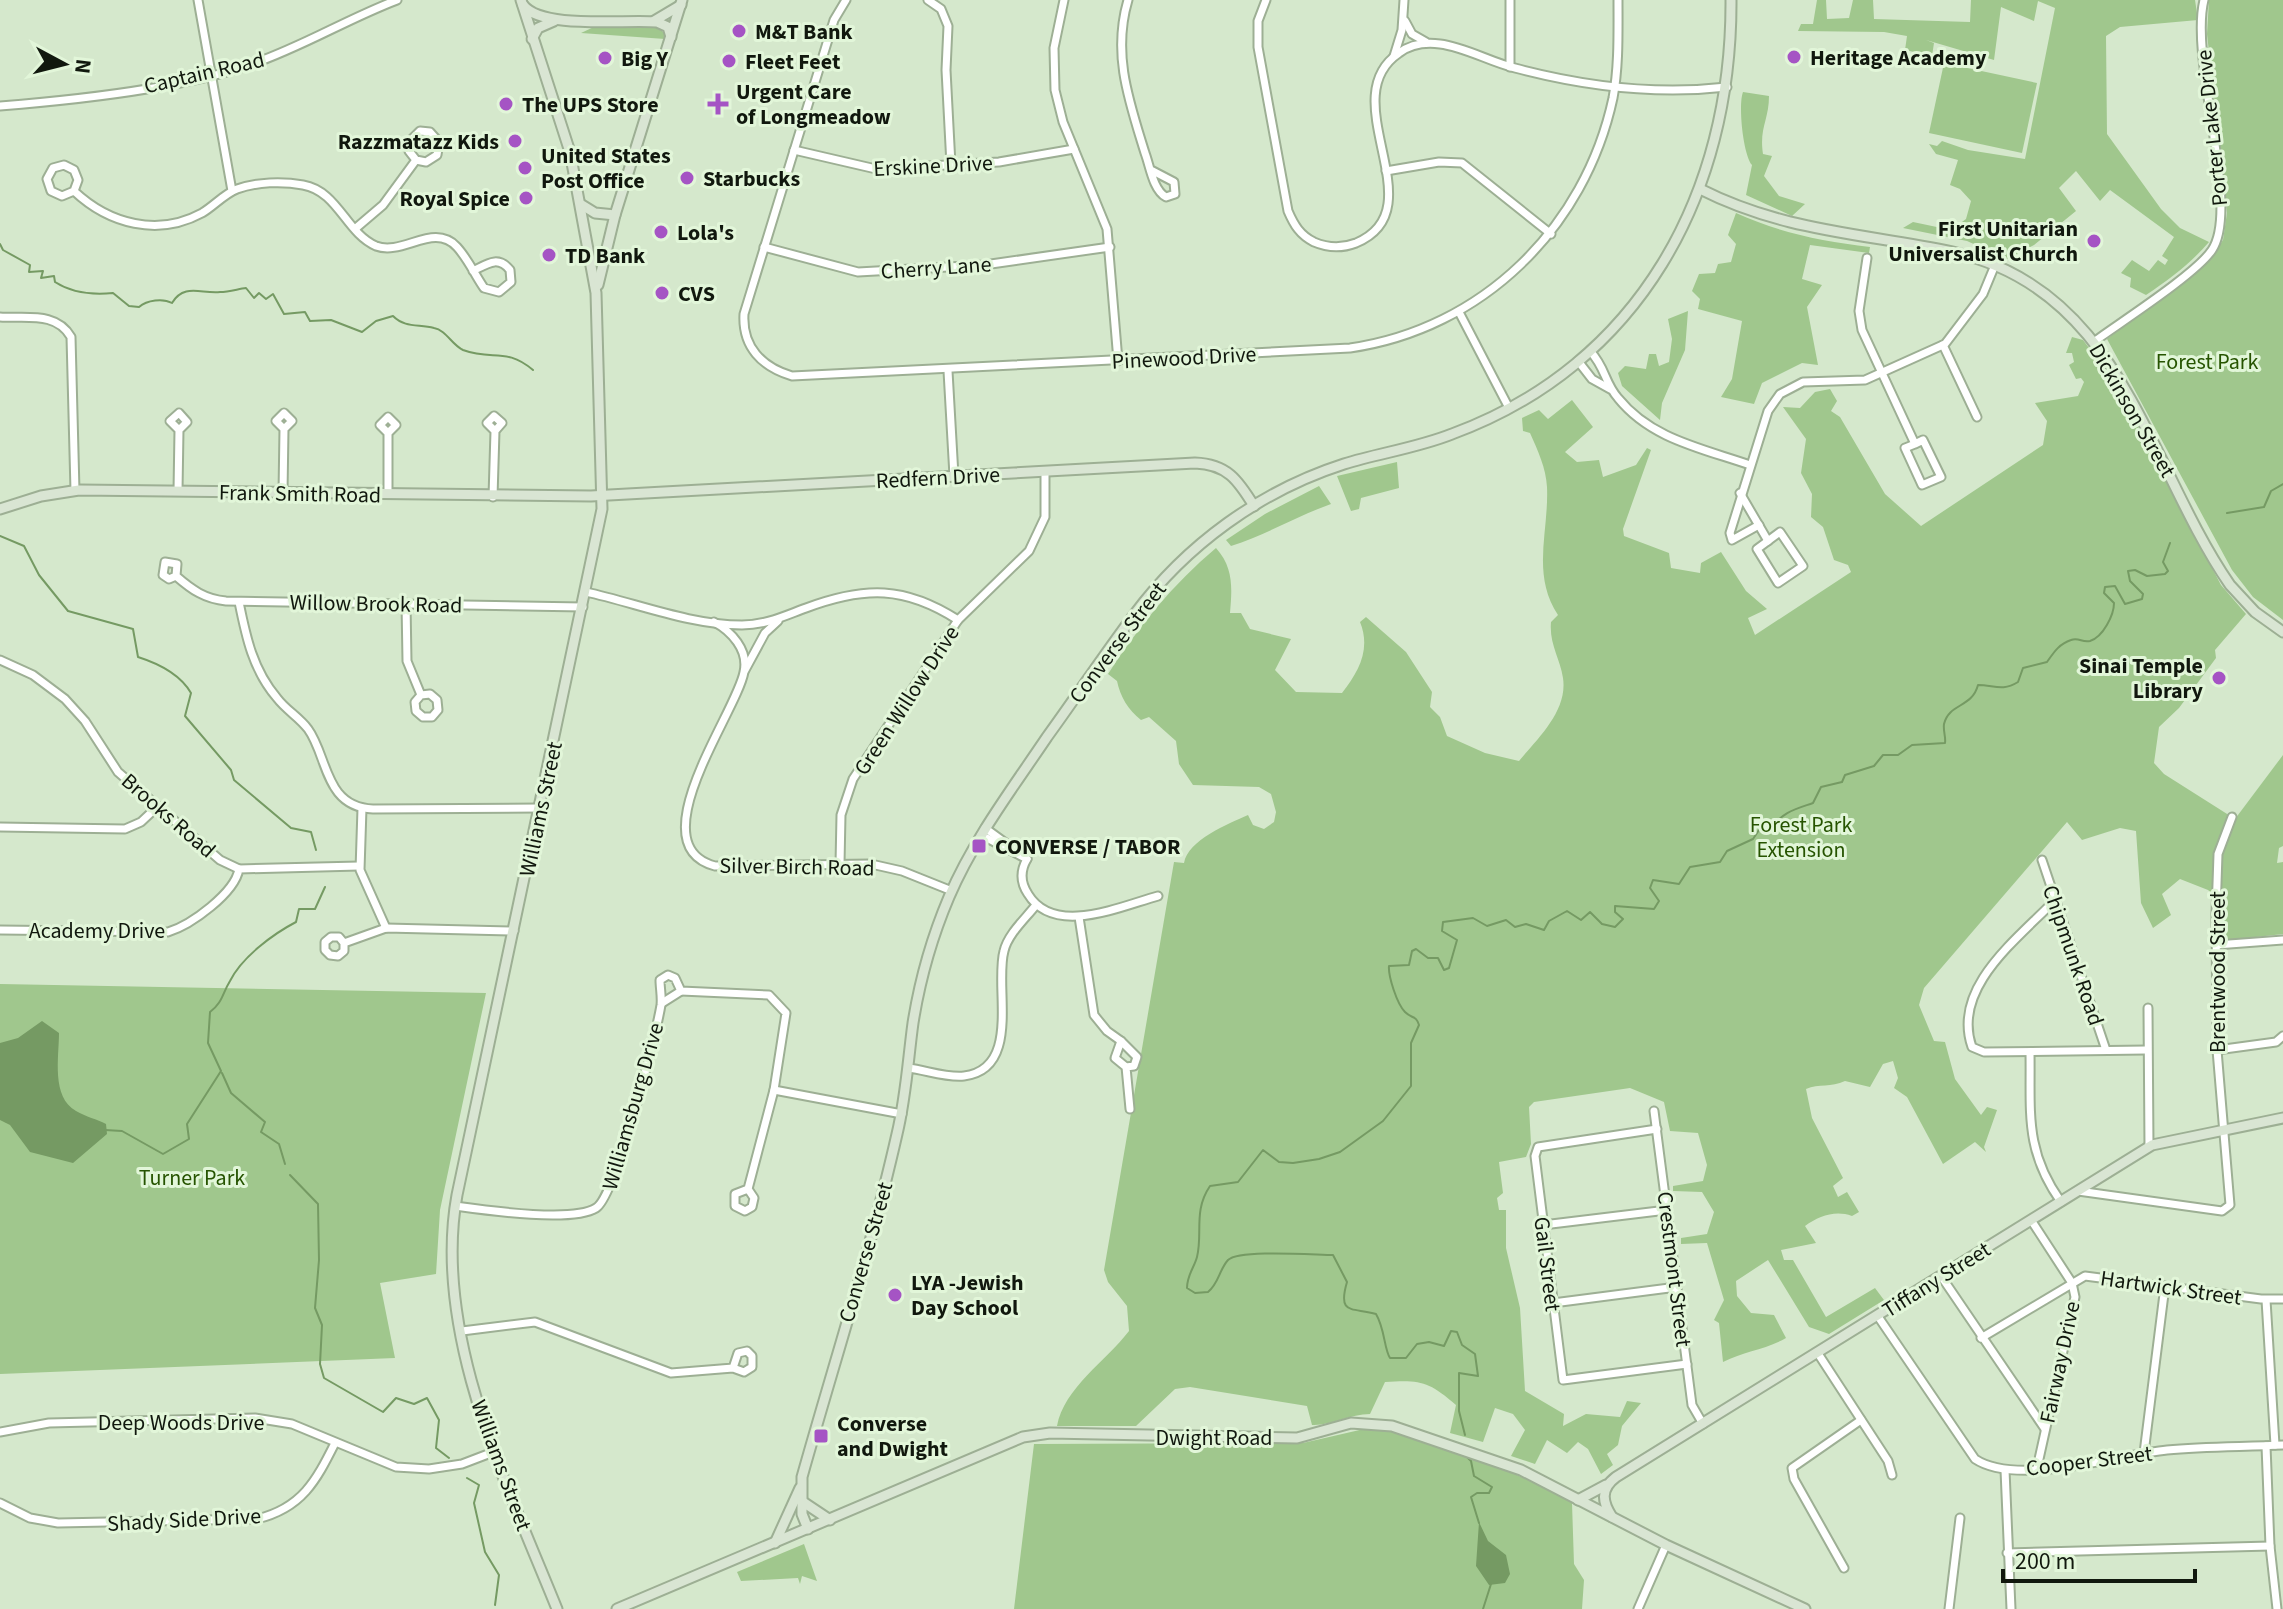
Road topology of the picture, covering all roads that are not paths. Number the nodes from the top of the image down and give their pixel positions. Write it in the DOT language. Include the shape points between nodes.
graph roads {
  1 [pos="198,0"];
  2 [pos="397,0"];
  3 [pos="846,0"];
  4 [pos="928,0"];
  5 [pos="1064,0"];
  6 [pos="1128,0"];
  7 [pos="1266,0"];
  8 [pos="1404,0"];
  9 [pos="1510,0"];
  10 [pos="1618,0"];
  11 [pos="1731,0"];
  12 [pos="2204,0"];
  13 [pos="521,1"];
  14 [pos="681,3"];
  15 [pos="1403,15"];
  16 [pos="557,20"];
  17 [pos="654,21"];
  18 [pos="671,37"];
  19 [pos="532,39"];
  20 [pos="1428,43"];
  21 [pos="1394,56"];
  22 [pos="1510,67"];
  23 [pos="211,75"];
  24 [pos="1615,86"];
  25 [pos="1728,87"];
  26 [pos="0,106"];
  27 [pos="1074,149"];
  28 [pos="794,150"];
  29 [pos="416,160"];
  30 [pos="951,165"];
  31 [pos="1151,170"];
  32 [pos="1386,171"];
  33 [pos="1700,189"];
  34 [pos="74,191"];
  35 [pos="232,191"];
  36 [pos="582,205"];
  37 [pos="615,215"];
  38 [pos="356,228"];
  39 [pos="1551,234"];
  40 [pos="764,247"];
  41 [pos="1110,247"];
  42 [pos="1867,258"];
  43 [pos="1995,265"];
  44 [pos="473,271"];
  45 [pos="596,293"];
  46 [pos="1459,312"];
  47 [pos="0,317"];
  48 [pos="2095,341"];
  49 [pos="1943,345"];
  50 [pos="1590,351"];
  51 [pos="1118,361"];
  52 [pos="1578,361"];
  53 [pos="948,371"];
  54 [pos="1882,373"];
  55 [pos="1610,389"];
  56 [pos="1509,408"];
  57 [pos="1977,417"];
  58 [pos="284,429"];
  59 [pos="179,430"];
  60 [pos="495,431"];
  61 [pos="388,433"];
  62 [pos="1915,444"];
  63 [pos="1750,465"];
  64 [pos="1045,471"];
  65 [pos="954,476"];
  66 [pos="75,491"];
  67 [pos="178,491"];
  68 [pos="283,493"];
  69 [pos="1740,493"];
  70 [pos="388,494"];
  71 [pos="602,495"];
  72 [pos="493,497"];
  73 [pos="1254,506"];
  74 [pos="0,509"];
  75 [pos="1759,525"];
  76 [pos="1768,541"];
  77 [pos="176,576"];
  78 [pos="586,592"];
  79 [pos="239,602"];
  80 [pos="406,603"];
  81 [pos="583,607"];
  82 [pos="780,620"];
  83 [pos="958,620"];
  84 [pos="714,622"];
  85 [pos="2283,632"];
  86 [pos="0,660"];
  87 [pos="745,671"];
  88 [pos="421,695"];
  89 [pos="157,807"];
  90 [pos="362,808"];
  91 [pos="540,808"];
  92 [pos="2232,817"];
  93 [pos="0,827"];
  94 [pos="983,832"];
  95 [pos="2042,860"];
  96 [pos="840,864"];
  97 [pos="359,866"];
  98 [pos="239,869"];
  99 [pos="952,891"];
  100 [pos="1158,896"];
  101 [pos="2055,900"];
  102 [pos="1036,905"];
  103 [pos="1079,917"];
  104 [pos="386,928"];
  105 [pos="0,930"];
  106 [pos="514,931"];
  107 [pos="2283,940"];
  108 [pos="344,943"];
  109 [pos="2216,945"];
  110 [pos="681,991"];
  111 [pos="662,1003"];
  112 [pos="2148,1008"];
  113 [pos="2283,1036"];
  114 [pos="1121,1041"];
  115 [pos="2106,1050"];
  116 [pos="2146,1050"];
  117 [pos="2217,1050"];
  118 [pos="2030,1052"];
  119 [pos="1126,1067"];
  120 [pos="908,1068"];
  121 [pos="774,1090"];
  122 [pos="1130,1109"];
  123 [pos="1654,1111"];
  124 [pos="902,1114"];
  125 [pos="2283,1118"];
  126 [pos="1657,1129"];
  127 [pos="2222,1130"];
  128 [pos="2149,1147"];
  129 [pos="748,1189"];
  130 [pos="2078,1191"];
  131 [pos="2061,1202"];
  132 [pos="455,1206"];
  133 [pos="1667,1210"];
  134 [pos="2031,1220"];
  135 [pos="1543,1225"];
  136 [pos="1941,1276"];
  137 [pos="2072,1283"];
  138 [pos="2165,1286"];
  139 [pos="1677,1287"];
  140 [pos="2283,1299"];
  141 [pos="2266,1300"];
  142 [pos="1553,1303"];
  143 [pos="1877,1315"];
  144 [pos="462,1331"];
  145 [pos="1981,1338"];
  146 [pos="1817,1352"];
  147 [pos="1687,1364"];
  148 [pos="733,1368"];
  149 [pos="1861,1420"];
  150 [pos="1703,1424"];
  151 [pos="2045,1429"];
  152 [pos="0,1432"];
  153 [pos="335,1443"];
  154 [pos="2279,1445"];
  155 [pos="2266,1446"];
  156 [pos="496,1451"];
  157 [pos="2144,1453"];
  158 [pos="2037,1468"];
  159 [pos="2005,1470"];
  160 [pos="1892,1475"];
  161 [pos="1606,1485"];
  162 [pos="800,1487"];
  163 [pos="800,1500"];
  164 [pos="1578,1500"];
  165 [pos="0,1503"];
  166 [pos="1612,1517"];
  167 [pos="1960,1518"];
  168 [pos="830,1520"];
  169 [pos="808,1529"];
  170 [pos="775,1543"];
  171 [pos="1666,1545"];
  172 [pos="2270,1546"];
  173 [pos="2007,1553"];
  174 [pos="1844,1568"];
  175 [pos="557,1609"];
  176 [pos="617,1609"];
  177 [pos="1638,1609"];
  178 [pos="1805,1609"];
  179 [pos="1949,1609"];
  180 [pos="2011,1609"];
  181 [pos="2277,1609"];
  1 -- 23 [label="street"];
  2 -- 23 [label="street, Captain Road" via="266,59"];
  3 -- 28 [label="street, Pinewood Drive" via="836,12"];
  4 -- 30 [label="street" via="943,12 948,26"];
  5 -- 27 [label="street" via="1054,74 1058,105"];
  6 -- 31 [label="street" via="1121,39 1125,89"];
  7 -- 32 [label="street" via="1258,21 1258,47 1288,211 1297,229 1330,246 1369,236 1388,206"];
  8 -- 15 [label="street"];
  9 -- 22 [label="street"];
  10 -- 24 [label="street, Pinewood Drive"];
  11 -- 25 [label="main road, Converse Street"];
  12 -- 48 [label="street, Porter Lake Drive" via="2200,29 2220,200 2218,237 2204,260"];
  13 -- 16 [label="main road" via="531,13"];
  13 -- 19 [label="main road, Williams Street"];
  14 -- 17 [label="main road"];
  14 -- 18 [label="main road"];
  15 -- 20 [label="street" via="1412,34"];
  15 -- 21 [label="street"];
  16 -- 17 [label="main road"];
  16 -- 19 [label="main road" via="541,26"];
  17 -- 18 [label="main road" via="666,25"];
  18 -- 37 [label="main road"];
  19 -- 36 [label="main road, Williams Street"];
  20 -- 21 [label="street"];
  20 -- 22 [label="street"];
  21 -- 32 [label="street" via="1380,75 1374,100"];
  22 -- 24 [label="street"];
  23 -- 26 [label="street, Captain Road"];
  23 -- 35 [label="street"];
  24 -- 25 [label="street"];
  24 -- 39 [label="street, Pinewood Drive" via="1593,162"];
  25 -- 33 [label="main road, Converse Street"];
  27 -- 30 [label="street, Erskine Drive"];
  27 -- 41 [label="street"];
  28 -- 30 [label="street, Erskine Drive" via="861,168"];
  28 -- 40 [label="street, Pinewood Drive"];
  29 -- 29 [label="street" via="429,161 438,152 438,139 430,132 411,138 409,151"];
  29 -- 38 [label="street" via="383,205"];
  32 -- 39 [label="street" via="1462,163"];
  33 -- 43 [label="main road, Dickinson Street" via="1795,226 1951,252"];
  33 -- 50 [label="main road, Converse Street" via="1656,275"];
  34 -- 34 [label="street" via="74,170 60,165 50,171 47,183 54,194"];
  34 -- 35 [label="street" via="114,219 149,226 188,219"];
  35 -- 38 [label="street" via="268,183 308,186 332,200"];
  36 -- 37 [label="main road"];
  36 -- 45 [label="main road, Williams Street"];
  37 -- 45 [label="main road"];
  38 -- 44 [label="street" via="368,241 386,248 426,238 447,241"];
  39 -- 46 [label="street, Pinewood Drive" via="1511,274"];
  40 -- 41 [label="street, Cherry Lane" via="858,272 984,265"];
  40 -- 53 [label="street, Pinewood Drive" via="744,321 749,344 768,366 800,377"];
  41 -- 51 [label="street"];
  42 -- 54 [label="street" via="1860,319"];
  43 -- 48 [label="main road, Dickinson Street" via="2046,294"];
  43 -- 49 [label="street" via="1979,301"];
  44 -- 44 [label="street" via="501,262 510,270 511,282 503,291 491,292"];
  45 -- 71 [label="main road, Williams Street"];
  46 -- 51 [label="street, Pinewood Drive" via="1366,345"];
  46 -- 56 [label="street"];
  47 -- 66 [label="street" via="52,319 71,337"];
  48 -- 85 [label="main road, Dickinson Street" via="2221,572 2248,605"];
  49 -- 54 [label="street"];
  49 -- 57 [label="street"];
  50 -- 52 [label="main road, Converse Street"];
  50 -- 55 [label="street" via="1603,365"];
  51 -- 53 [label="street, Pinewood Drive"];
  52 -- 55 [label="street" via="1592,379"];
  52 -- 56 [label="main road, Converse Street"];
  53 -- 65 [label="street"];
  54 -- 62 [label="street"];
  54 -- 63 [label="street" via="1860,382 1810,381 1786,389 1768,411"];
  55 -- 63 [label="street" via="1633,417 1655,432"];
  56 -- 73 [label="main road, Converse Street" via="1435,441 1322,472"];
  58 -- 68 [label="street"];
  59 -- 67 [label="street"];
  60 -- 72 [label="street"];
  61 -- 70 [label="street"];
  62 -- 62 [label="street" via="1923,440 1941,477 1922,485 1905,448"];
  63 -- 69 [label="street"];
  64 -- 65 [label="main road, Redfern Drive"];
  64 -- 73 [label="main road, Redfern Drive" via="1207,464 1232,475"];
  64 -- 83 [label="street, Green Willow Drive" via="1045,517 1029,551"];
  65 -- 71 [label="main road, Redfern Drive"];
  66 -- 67 [label="main road, Frank Smith Road"];
  66 -- 74 [label="main road, Frank Smith Road"];
  67 -- 68 [label="main road, Frank Smith Road"];
  68 -- 70 [label="main road, Frank Smith Road"];
  69 -- 75 [label="street"];
  69 -- 75 [label="street" via="1732,540"];
  70 -- 72 [label="main road, Frank Smith Road"];
  71 -- 72 [label="main road, Frank Smith Road"];
  71 -- 78 [label="main road, Williams Street"];
  73 -- 94 [label="main road, Converse Street" via="1195,548 1150,594"];
  75 -- 76 [label="street"];
  76 -- 76 [label="street" via="1780,532 1803,566 1778,583 1757,549"];
  77 -- 79 [label="street, Willow Brook Road" via="204,597"];
  78 -- 81 [label="main road, Williams Street"];
  78 -- 84 [label="street"];
  79 -- 80 [label="street, Willow Brook Road"];
  79 -- 90 [label="street" via="248,645 265,682 308,729 334,786"];
  80 -- 81 [label="street, Willow Brook Road"];
  80 -- 88 [label="street" via="407,664"];
  81 -- 91 [label="main road, Williams Street"];
  82 -- 83 [label="street" via="834,599 889,593 921,598"];
  82 -- 84 [label="street"];
  82 -- 87 [label="street, Silver Birch Road" via="765,633"];
  83 -- 96 [label="street, Green Willow Drive" via="853,779 841,815"];
  84 -- 87 [label="street" via="737,642"];
  86 -- 89 [label="street, Brooks Road" via="33,675 68,702 118,772"];
  87 -- 96 [label="street, Silver Birch Road" via="693,786 686,833 691,847 715,866"];
  89 -- 93 [label="street" via="137,824 121,829"];
  89 -- 98 [label="street, Brooks Road" via="220,860"];
  90 -- 91 [label="street"];
  90 -- 97 [label="street"];
  91 -- 106 [label="main road, Williams Street"];
  92 -- 109 [label="street, Brentwood Street" via="2218,854"];
  94 -- 99 [label="main road, Converse Street"];
  94 -- 102 [label="street" via="1027,859 1022,880"];
  95 -- 101 [label="street, Chipmunk Road"];
  96 -- 99 [label="street, Silver Birch Road" via="892,869"];
  97 -- 98 [label="street"];
  97 -- 104 [label="street"];
  98 -- 105 [label="street, Academy Drive" via="231,888 171,931"];
  99 -- 120 [label="main road, Converse Street" via="925,969"];
  100 -- 103 [label="street"];
  101 -- 115 [label="street, Chipmunk Road"];
  101 -- 118 [label="street" via="1986,973 1971,999 1971,1046 1977,1051"];
  102 -- 103 [label="street"];
  102 -- 120 [label="street" via="1004,948 1002,1028 992,1058 967,1075"];
  103 -- 114 [label="street" via="1094,1015"];
  104 -- 106 [label="street"];
  104 -- 108 [label="street"];
  106 -- 132 [label="main road, Williams Street"];
  107 -- 109 [label="street"];
  109 -- 117 [label="street, Brentwood Street"];
  110 -- 111 [label="street, Williamsburg Drive"];
  110 -- 111 [label="street, Williamsburg Drive" via="675,978 664,976"];
  110 -- 121 [label="street, Williamsburg Drive" via="769,995 782,1005 787,1024"];
  111 -- 132 [label="street, Williamsburg Drive" via="614,1181 602,1204 577,1213 497,1213"];
  112 -- 116 [label="street"];
  113 -- 117 [label="street" via="2276,1042"];
  114 -- 119 [label="street" via="1114,1055"];
  114 -- 119 [label="street" via="1137,1057 1134,1066"];
  115 -- 116 [label="street"];
  115 -- 118 [label="street"];
  116 -- 128 [label="street"];
  117 -- 127 [label="street, Brentwood Street"];
  118 -- 131 [label="street" via="2034,1152"];
  119 -- 122 [label="street"];
  120 -- 124 [label="main road, Converse Street"];
  121 -- 124 [label="street"];
  121 -- 129 [label="street, Williamsburg Drive"];
  123 -- 126 [label="street, Crestmont Street"];
  124 -- 162 [label="main road, Converse Street"];
  125 -- 127 [label="main road, Tiffany Street"];
  126 -- 133 [label="street, Crestmont Street"];
  126 -- 135 [label="street, Gail Street" via="1537,1148"];
  127 -- 128 [label="main road, Tiffany Street"];
  127 -- 130 [label="street, Brentwood Street" via="2230,1196 2225,1210"];
  128 -- 130 [label="main road, Tiffany Street"];
  130 -- 131 [label="main road, Tiffany Street"];
  131 -- 134 [label="main road, Tiffany Street"];
  132 -- 144 [label="main road, Williams Street" via="453,1271"];
  133 -- 135 [label="street"];
  133 -- 139 [label="street, Crestmont Street"];
  134 -- 136 [label="main road, Tiffany Street"];
  134 -- 137 [label="street, Fairway Drive"];
  135 -- 142 [label="street, Gail Street"];
  136 -- 143 [label="main road, Tiffany Street"];
  136 -- 145 [label="street"];
  137 -- 138 [label="street, Hartwick Street" via="2093,1275"];
  137 -- 145 [label="street, Hartwick Street"];
  137 -- 151 [label="street, Fairway Drive" via="2075,1303"];
  138 -- 141 [label="street, Hartwick Street"];
  138 -- 157 [label="street"];
  139 -- 142 [label="street"];
  139 -- 147 [label="street, Crestmont Street"];
  140 -- 141 [label="street, Hartwick Street"];
  141 -- 154 [label="street"];
  142 -- 147 [label="street, Gail Street" via="1563,1380"];
  143 -- 146 [label="main road, Tiffany Street"];
  143 -- 159 [label="street, Cooper Street" via="1975,1459"];
  144 -- 148 [label="street" via="539,1322 671,1373"];
  144 -- 156 [label="main road, Williams Street"];
  145 -- 151 [label="street"];
  146 -- 149 [label="street"];
  146 -- 150 [label="main road, Tiffany Street"];
  147 -- 150 [label="street, Crestmont Street" via="1692,1405"];
  149 -- 160 [label="street"];
  149 -- 174 [label="street" via="1792,1468"];
  150 -- 161 [label="main road, Tiffany Street"];
  151 -- 158 [label="street, Fairway Drive"];
  152 -- 153 [label="street, Deep Woods Drive" via="49,1423 255,1418 292,1424"];
  153 -- 156 [label="street, Deep Woods Drive" via="396,1467 429,1469"];
  153 -- 165 [label="street, Shady Side Drive" via="304,1497 286,1510 257,1519 58,1523 30,1518"];
  154 -- 155 [label="street, Cooper Street"];
  155 -- 157 [label="street, Cooper Street"];
  155 -- 172 [label="street"];
  156 -- 175 [label="main road, Williams Street"];
  157 -- 158 [label="street, Cooper Street"];
  158 -- 159 [label="street, Cooper Street"];
  159 -- 173 [label="street"];
  161 -- 164 [label="main road, Tiffany Street"];
  161 -- 166 [label="main road" via="1604,1499"];
  162 -- 163 [label="main road, Converse Street"];
  162 -- 170 [label="main road"];
  163 -- 168 [label="main road"];
  163 -- 169 [label="main road, Converse Street"];
  164 -- 166 [label="main road, Dwight Road"];
  164 -- 168 [label="main road, Dwight Road" via="1491,1458 1392,1426 1358,1422 1297,1438 1036,1434"];
  166 -- 171 [label="main road, Dwight Road"];
  167 -- 179 [label="street"];
  168 -- 169 [label="main road, Dwight Road"];
  169 -- 170 [label="main road, Dwight Road"];
  170 -- 176 [label="main road, Dwight Road"];
  171 -- 177 [label="street"];
  171 -- 178 [label="main road, Dwight Road"];
  172 -- 173 [label="street"];
  172 -- 181 [label="street"];
  173 -- 180 [label="street"];
}
